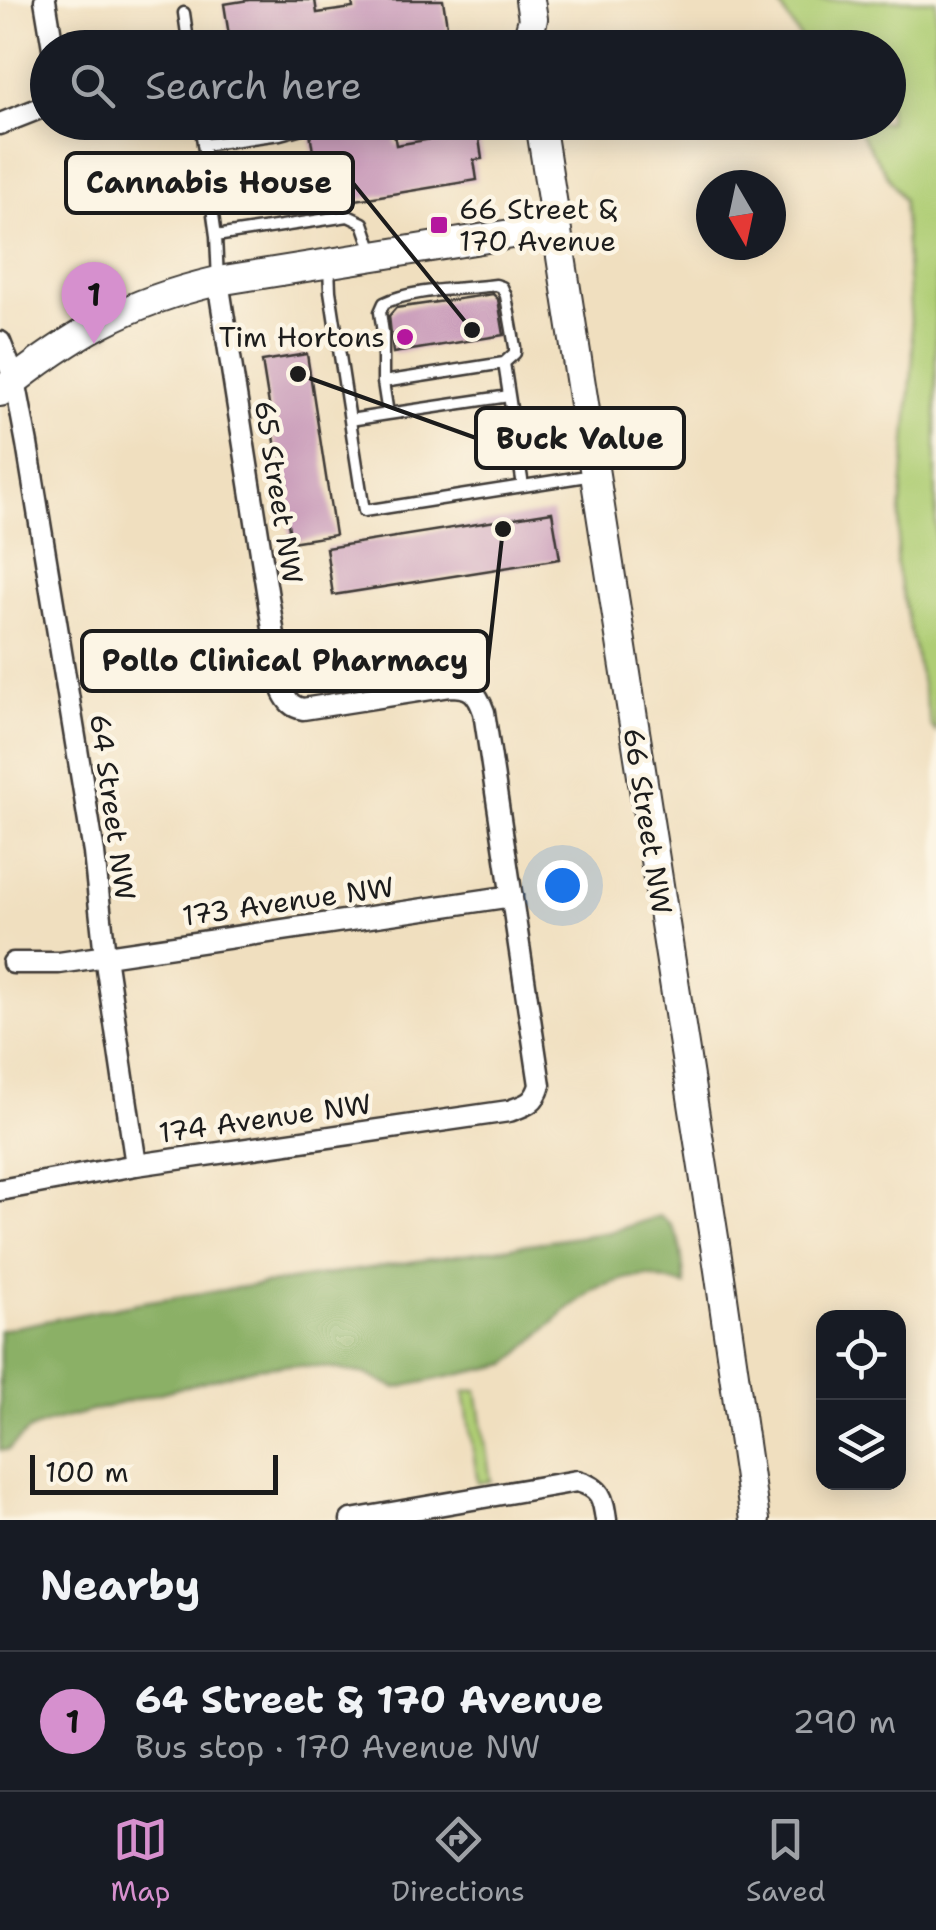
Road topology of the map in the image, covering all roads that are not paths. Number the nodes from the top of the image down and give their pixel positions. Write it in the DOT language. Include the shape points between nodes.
graph roads {
  1 [pos="46,0"];
  2 [pos="512,0"];
  3 [pos="530,0"];
  4 [pos="184,13"];
  5 [pos="50,30"];
  6 [pos="186,30"];
  7 [pos="520,30"];
  8 [pos="531,30"];
  9 [pos="30,113"];
  10 [pos="0,124"];
  11 [pos="202,140"];
  12 [pos="222,140"];
  13 [pos="543,140"];
  14 [pos="203,144"];
  15 [pos="555,227"];
  16 [pos="216,236"];
  17 [pos="375,256"];
  18 [pos="328,263"];
  19 [pos="218,281"];
  20 [pos="0,342"];
  21 [pos="504,364"];
  22 [pos="383,382"];
  23 [pos="8,386"];
  24 [pos="509,396"];
  25 [pos="388,414"];
  26 [pos="350,420"];
  27 [pos="594,475"];
  28 [pos="523,486"];
  29 [pos="512,896"];
  30 [pos="104,956"];
  31 [pos="13,964"];
  32 [pos="136,1165"];
  33 [pos="0,1190"];
  34 [pos="351,1520"];
  35 [pos="606,1520"];
  36 [pos="755,1520"];
  1 -- 5 [label="street"];
  2 -- 7 [label="main road"];
  3 -- 8 [label="main road"];
  4 -- 6 [label="lane"];
  9 -- 10 [label="street"];
  11 -- 14 [label="lane"];
  12 -- 14 [label="lane"];
  13 -- 15 [label="main road, 66 Street NW"];
  14 -- 16 [label="lane"];
  15 -- 17 [label="main road"];
  15 -- 27 [label="main road, 66 Street NW"];
  16 -- 17 [label="lane" via="348,216 363,223"];
  16 -- 19 [label="lane"];
  17 -- 18 [label="main road"];
  18 -- 19 [label="main road"];
  18 -- 26 [label="lane"];
  19 -- 23 [label="main road" via="115,315"];
  19 -- 29 [label="street, 65 Street NW" via="288,702 314,708 450,686 472,691 484,712"];
  20 -- 23 [label="street, 64 Street NW"];
  21 -- 22 [label="lane"];
  21 -- 22 [label="lane" via="515,346 502,286 444,290 384,303"];
  21 -- 24 [label="lane"];
  22 -- 25 [label="lane"];
  23 -- 30 [label="street, 64 Street NW" via="94,853"];
  24 -- 25 [label="lane"];
  24 -- 28 [label="lane"];
  25 -- 26 [label="lane"];
  26 -- 28 [label="lane" via="364,510"];
  27 -- 28 [label="lane"];
  27 -- 36 [label="main road, 66 Street NW"];
  29 -- 30 [label="street, 173 Avenue NW"];
  29 -- 32 [label="street, 174 Avenue NW" via="540,1085 524,1106"];
  30 -- 31 [label="street, 173 Avenue NW"];
  30 -- 32 [label="street, 64 Street NW"];
  32 -- 33 [label="street, 174 Avenue NW"];
  34 -- 35 [label="street" via="577,1481 598,1492"];
}
